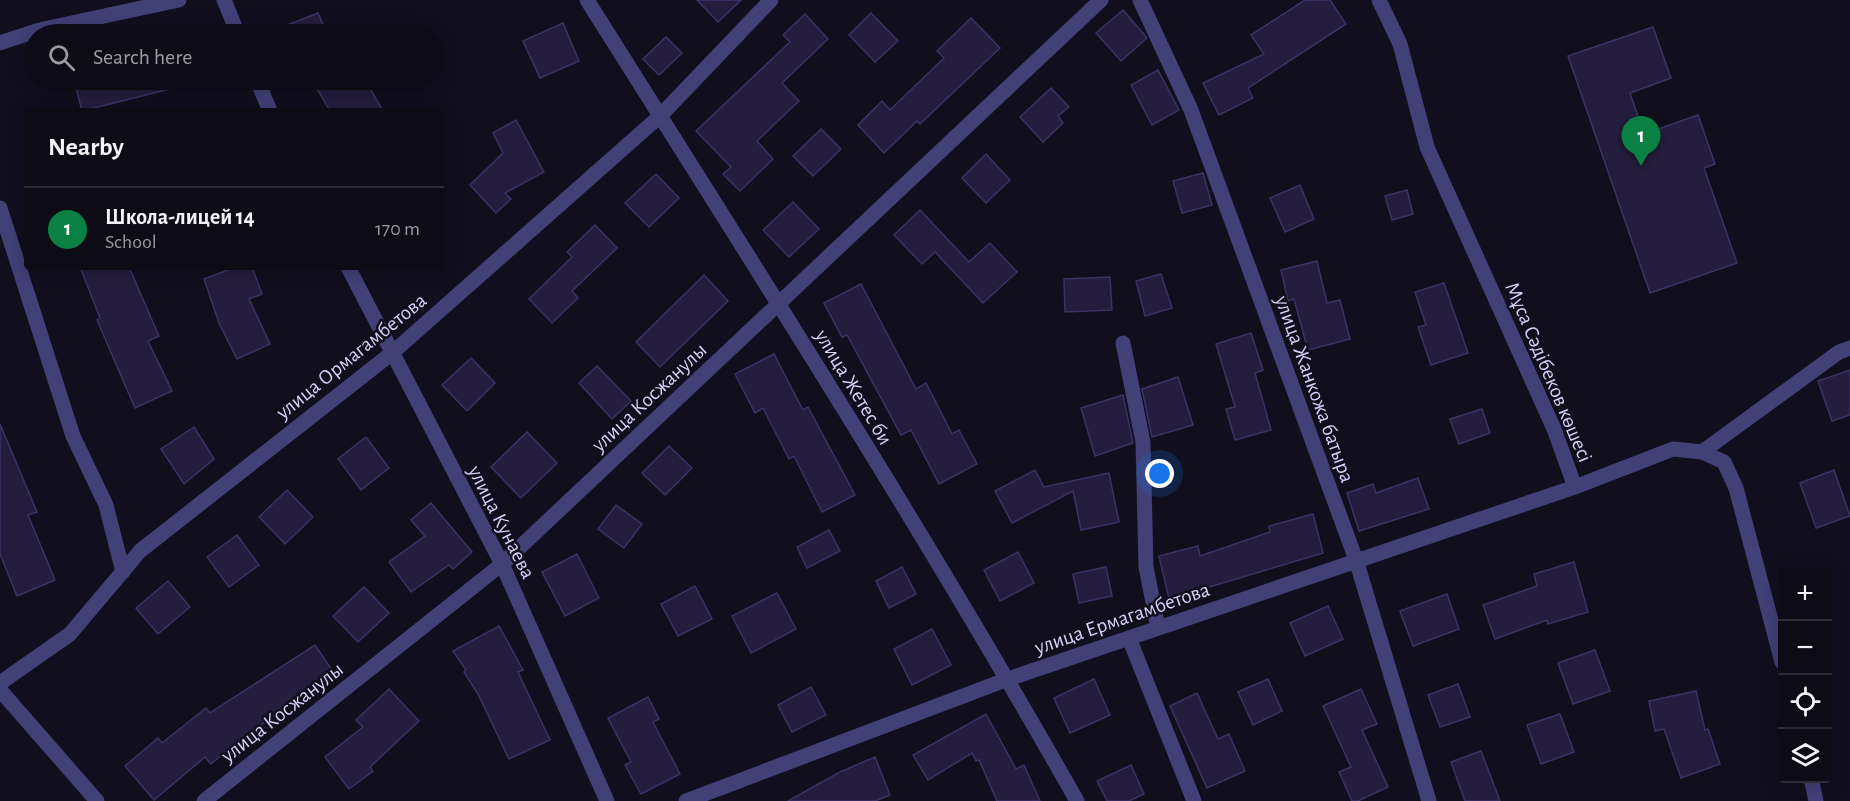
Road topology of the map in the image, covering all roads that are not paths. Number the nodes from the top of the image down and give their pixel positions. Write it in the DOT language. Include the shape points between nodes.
graph roads {
  1 [pos="179,0"];
  2 [pos="224,0"];
  3 [pos="587,0"];
  4 [pos="771,0"];
  5 [pos="1101,0"];
  6 [pos="1140,0"];
  7 [pos="1379,0"];
  8 [pos="67,24"];
  9 [pos="234,24"];
  10 [pos="24,35"];
  11 [pos="0,43"];
  12 [pos="261,90"];
  13 [pos="269,108"];
  14 [pos="660,117"];
  15 [pos="0,208"];
  16 [pos="350,270"];
  17 [pos="778,304"];
  18 [pos="1123,343"];
  19 [pos="1850,348"];
  20 [pos="392,353"];
  21 [pos="1702,452"];
  22 [pos="1575,487"];
  23 [pos="1356,560"];
  24 [pos="502,564"];
  25 [pos="123,572"];
  26 [pos="1158,628"];
  27 [pos="1129,638"];
  28 [pos="1778,647"];
  29 [pos="1008,679"];
  30 [pos="0,683"];
  31 [pos="0,690"];
  32 [pos="1811,783"];
  33 [pos="97,801"];
  34 [pos="204,801"];
  35 [pos="607,801"];
  36 [pos="686,801"];
  37 [pos="1077,801"];
  38 [pos="1194,801"];
  39 [pos="1429,801"];
  40 [pos="1816,801"];
  1 -- 8 [label="street"];
  2 -- 9 [label="street"];
  3 -- 14 [label="street, улица Жетес би"];
  4 -- 14 [label="street, улица Ормагамбетова"];
  5 -- 17 [label="street, улица Косжанулы"];
  6 -- 23 [label="street, улица Жанкожа батыра" via="1191,110"];
  7 -- 22 [label="street, Мұса Сәдібеков көшесі" via="1400,44 1427,147 1554,429"];
  10 -- 11 [label="street"];
  12 -- 13 [label="street"];
  14 -- 17 [label="street, улица Жетес би"];
  14 -- 20 [label="street, улица Ормагамбетова"];
  15 -- 25 [label="street" via="73,436 106,505"];
  16 -- 20 [label="street, улица Кунаева"];
  17 -- 24 [label="street, улица Косжанулы"];
  17 -- 29 [label="street, улица Жетес би"];
  18 -- 26 [label="street" via="1143,442 1146,567"];
  19 -- 21 [label="street" via="1839,352"];
  20 -- 24 [label="street, улица Кунаева"];
  20 -- 25 [label="street, улица Ормагамбетова" via="140,551"];
  21 -- 22 [label="street, Мұса Сәдібеков көшесі" via="1673,449"];
  21 -- 28 [label="street, Мұса Сәдібеков көшесі" via="1724,462 1736,489"];
  22 -- 23 [label="street, улица Ермагамбетова"];
  23 -- 26 [label="street, улица Ермагамбетова"];
  23 -- 39 [label="street, улица Жанкожа батыра"];
  24 -- 34 [label="street, улица Косжанулы"];
  24 -- 35 [label="street, улица Кунаева"];
  25 -- 30 [label="street, улица Ормагамбетова" via="70,634"];
  26 -- 27 [label="street, улица Ермагамбетова"];
  27 -- 29 [label="street, улица Ермагамбетова"];
  27 -- 38 [label="street"];
  29 -- 36 [label="street, улица Ермагамбетова"];
  29 -- 37 [label="street, улица Жетес би"];
  31 -- 33 [label="street"];
  32 -- 40 [label="street"];
}
